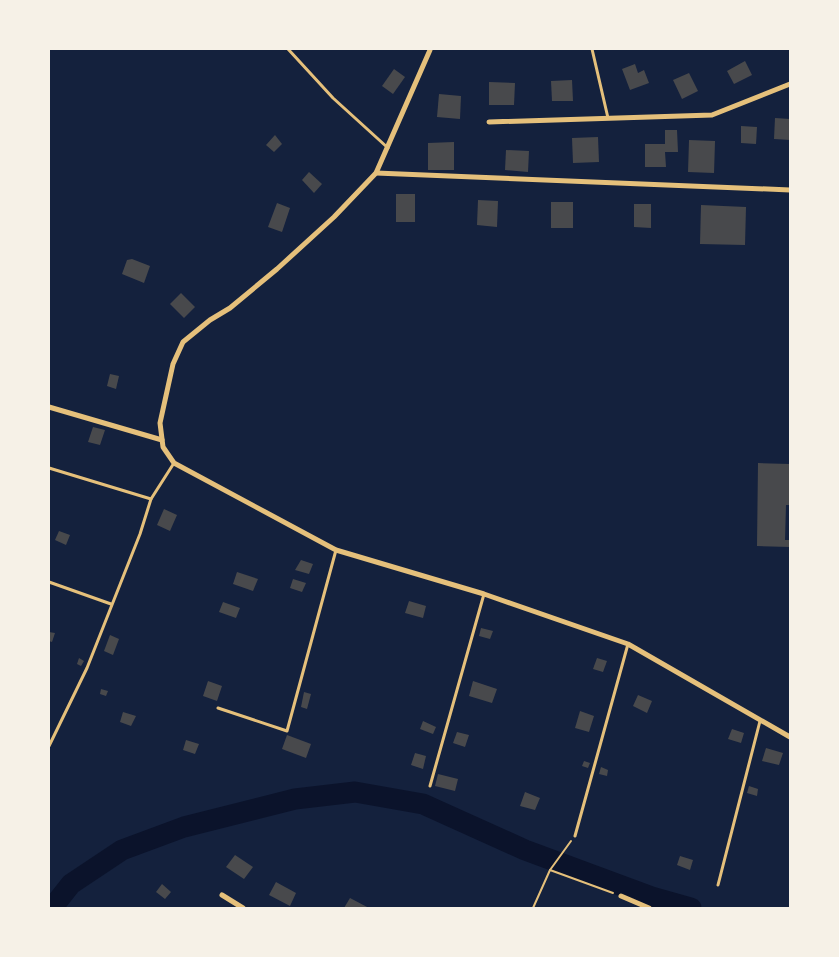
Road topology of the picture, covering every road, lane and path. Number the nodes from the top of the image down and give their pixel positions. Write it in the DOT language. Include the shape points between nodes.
graph roads {
  1 [pos="288,49"];
  2 [pos="431,49"];
  3 [pos="592,49"];
  4 [pos="790,84"];
  5 [pos="608,118"];
  6 [pos="489,122"];
  7 [pos="388,149"];
  8 [pos="376,173"];
  9 [pos="790,190"];
  10 [pos="49,406"];
  11 [pos="162,440"];
  12 [pos="174,463"];
  13 [pos="49,468"];
  14 [pos="151,499"];
  15 [pos="336,550"];
  16 [pos="49,582"];
  17 [pos="484,594"];
  18 [pos="112,604"];
  19 [pos="628,644"];
  20 [pos="218,708"];
  21 [pos="760,720"];
  22 [pos="790,737"];
  23 [pos="49,746"];
  24 [pos="430,786"];
  25 [pos="575,836"];
  26 [pos="550,870"];
  27 [pos="718,885"];
  28 [pos="222,895"];
  29 [pos="621,896"];
  30 [pos="244,908"];
  31 [pos="533,908"];
  32 [pos="650,908"];
  1 -- 7 [label="lane" via="333,98"];
  2 -- 7 [label="street"];
  3 -- 5 [label="lane"];
  4 -- 5 [label="street" via="712,115"];
  5 -- 6 [label="street"];
  7 -- 8 [label="street"];
  8 -- 9 [label="street"];
  8 -- 11 [label="street" via="334,217 271,274 183,342 173,364 160,423"];
  10 -- 11 [label="street"];
  11 -- 12 [label="street"];
  12 -- 14 [label="lane"];
  12 -- 15 [label="street"];
  13 -- 14 [label="lane"];
  14 -- 18 [label="lane"];
  15 -- 17 [label="street"];
  15 -- 20 [label="lane" via="287,731"];
  16 -- 18 [label="lane"];
  17 -- 19 [label="street"];
  17 -- 24 [label="lane"];
  18 -- 23 [label="lane" via="87,668"];
  19 -- 21 [label="street"];
  19 -- 25 [label="lane"];
  21 -- 22 [label="street"];
  21 -- 27 [label="lane"];
  25 -- 26 [label="path"];
  26 -- 29 [label="path"];
  26 -- 31 [label="path"];
  28 -- 30 [label="street"];
  29 -- 32 [label="street"];
}
